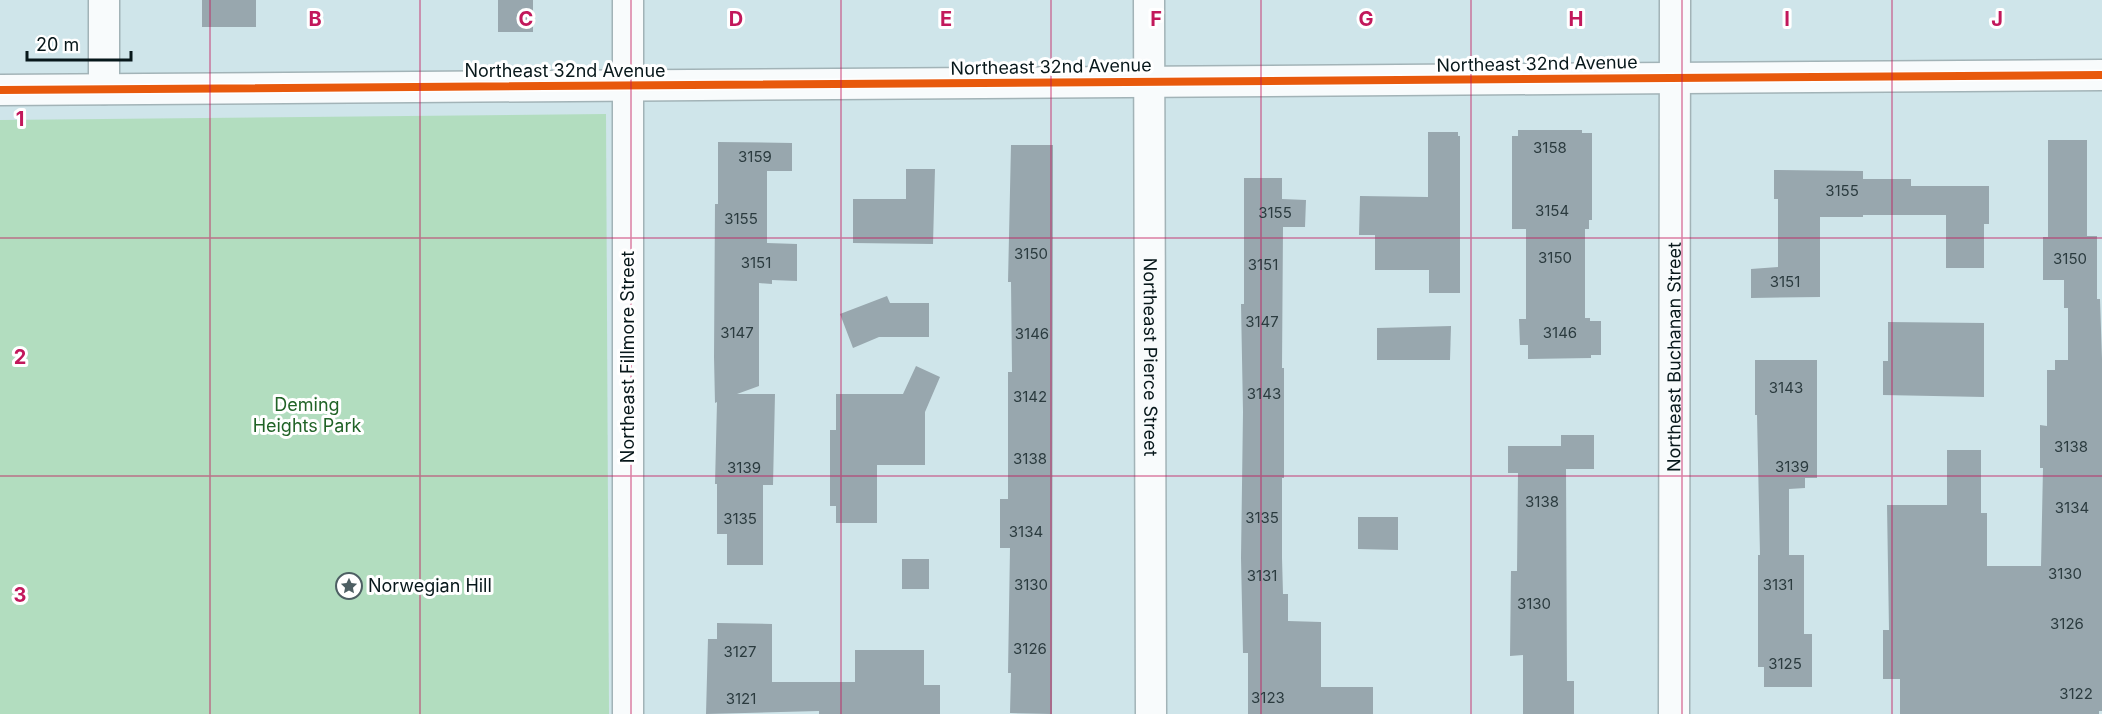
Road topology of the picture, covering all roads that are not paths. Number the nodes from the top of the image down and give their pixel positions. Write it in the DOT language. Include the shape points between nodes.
graph roads {
  1 [pos="104,0"];
  2 [pos="628,0"];
  3 [pos="1149,0"];
  4 [pos="1675,0"];
  5 [pos="2102,75"];
  6 [pos="1674,77"];
  7 [pos="1149,81"];
  8 [pos="628,86"];
  9 [pos="104,89"];
  10 [pos="0,90"];
  11 [pos="628,714"];
  12 [pos="1151,714"];
  13 [pos="1674,714"];
  1 -- 9 [label="street"];
  2 -- 8 [label="street, Northeast Fillmore Street"];
  3 -- 7 [label="street, Northeast Pierce Street"];
  4 -- 6 [label="street, Northeast Buchanan Street"];
  5 -- 6 [label="street, Northeast 32nd Avenue"];
  6 -- 7 [label="street, Northeast 32nd Avenue"];
  6 -- 13 [label="street, Northeast Buchanan Street"];
  7 -- 8 [label="street, Northeast 32nd Avenue"];
  7 -- 12 [label="street, Northeast Pierce Street"];
  8 -- 9 [label="street, Northeast 32nd Avenue"];
  8 -- 11 [label="street, Northeast Fillmore Street"];
  9 -- 10 [label="street, Northeast 32nd Avenue"];
}
